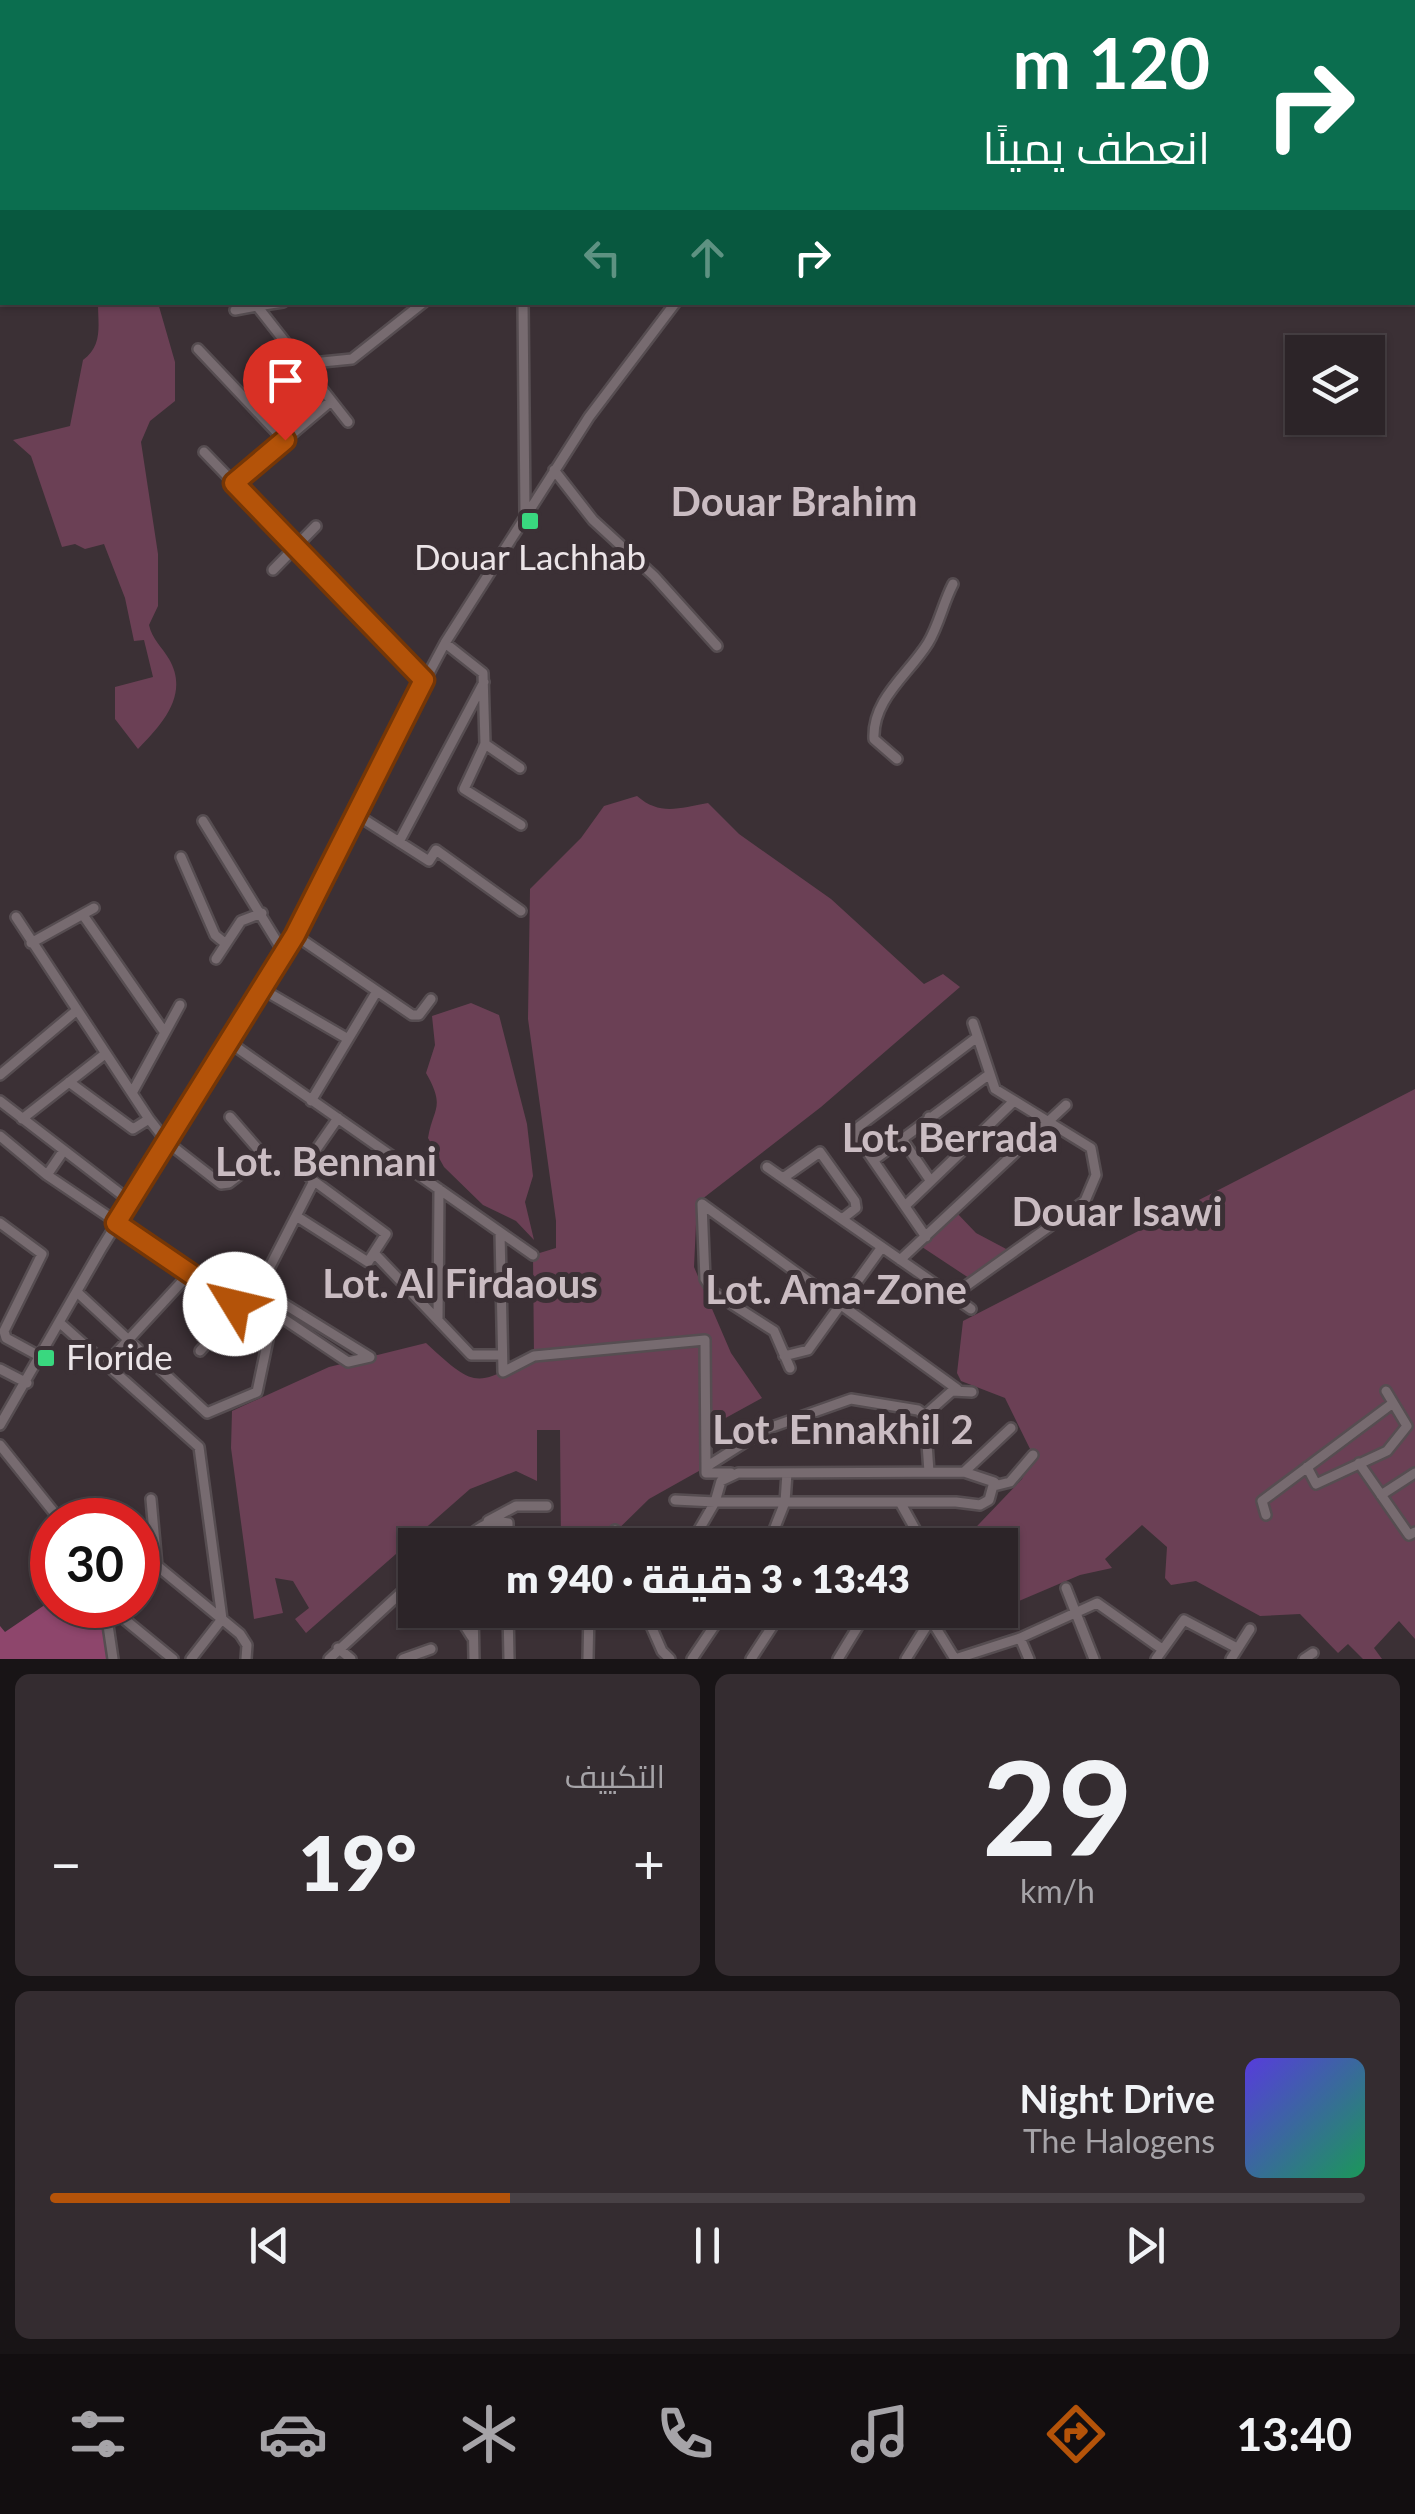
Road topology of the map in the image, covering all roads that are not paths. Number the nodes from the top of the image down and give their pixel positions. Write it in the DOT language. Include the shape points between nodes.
graph roads {
  1 [pos="264,305"];
  2 [pos="420,305"];
  3 [pos="523,305"];
  4 [pos="674,305"];
  5 [pos="257,306"];
  6 [pos="235,310"];
  7 [pos="198,349"];
  8 [pos="302,364"];
  9 [pos="331,401"];
  10 [pos="348,422"];
  11 [pos="285,440"];
  12 [pos="204,452"];
  13 [pos="554,470"];
  14 [pos="234,483"];
  15 [pos="525,515"];
  16 [pos="316,526"];
  17 [pos="296,546"];
  18 [pos="272,570"];
  19 [pos="953,584"];
  20 [pos="445,644"];
  21 [pos="717,646"];
  22 [pos="424,680"];
  23 [pos="484,682"];
  24 [pos="486,744"];
  25 [pos="898,758"];
  26 [pos="520,768"];
  27 [pos="354,813"];
  28 [pos="202,820"];
  29 [pos="521,825"];
  30 [pos="399,842"];
  31 [pos="181,856"];
  32 [pos="94,908"];
  33 [pos="521,911"];
  34 [pos="262,913"];
  35 [pos="83,915"];
  36 [pos="16,918"];
  37 [pos="295,935"];
  38 [pos="31,943"];
  39 [pos="226,944"];
  40 [pos="284,953"];
  41 [pos="216,958"];
  42 [pos="262,989"];
  43 [pos="377,992"];
  44 [pos="432,999"];
  45 [pos="180,1005"];
  46 [pos="76,1011"];
  47 [pos="973,1023"];
  48 [pos="163,1030"];
  49 [pos="976,1038"];
  50 [pos="348,1039"];
  51 [pos="230,1042"];
  52 [pos="105,1054"];
  53 [pos="0,1058"];
  54 [pos="11,1066"];
  55 [pos="0,1075"];
  56 [pos="987,1076"];
  57 [pos="69,1082"];
  58 [pos="132,1093"];
  59 [pos="0,1101"];
  60 [pos="312,1102"];
  61 [pos="1013,1102"];
  62 [pos="1066,1104"];
  63 [pos="230,1117"];
  64 [pos="929,1117"];
  65 [pos="338,1118"];
  66 [pos="22,1119"];
  67 [pos="149,1119"];
  68 [pos="1048,1122"];
  69 [pos="0,1136"];
  70 [pos="902,1138"];
  71 [pos="167,1142"];
  72 [pos="62,1152"];
  73 [pos="957,1153"];
  74 [pos="874,1160"];
  75 [pos="767,1167"];
  76 [pos="47,1175"];
  77 [pos="783,1178"];
  78 [pos="930,1180"];
  79 [pos="314,1181"];
  80 [pos="439,1190"];
  81 [pos="130,1200"];
  82 [pos="905,1206"];
  83 [pos="296,1216"];
  84 [pos="842,1219"];
  85 [pos="0,1223"];
  86 [pos="116,1223"];
  87 [pos="500,1232"];
  88 [pos="926,1237"];
  89 [pos="882,1247"];
  90 [pos="375,1254"];
  91 [pos="534,1255"];
  92 [pos="900,1260"];
  93 [pos="192,1272"];
  94 [pos="77,1292"];
  95 [pos="952,1296"];
  96 [pos="257,1301"];
  97 [pos="840,1302"];
  98 [pos="235,1304"];
  99 [pos="971,1309"];
  100 [pos="273,1316"];
  101 [pos="438,1320"];
  102 [pos="60,1324"];
  103 [pos="130,1340"];
  104 [pos="200,1351"];
  105 [pos="500,1354"];
  106 [pos="784,1356"];
  107 [pos="41,1357"];
  108 [pos="106,1364"];
  109 [pos="790,1368"];
  110 [pos="0,1369"];
  111 [pos="27,1384"];
  112 [pos="956,1389"];
  113 [pos="972,1392"];
  114 [pos="1386,1392"];
  115 [pos="1393,1403"];
  116 [pos="925,1416"];
  117 [pos="0,1425"];
  118 [pos="1011,1428"];
  119 [pos="0,1445"];
  120 [pos="1034,1455"];
  121 [pos="1359,1463"];
  122 [pos="1308,1467"];
  123 [pos="706,1470"];
  124 [pos="929,1472"];
  125 [pos="964,1472"];
  126 [pos="738,1473"];
  127 [pos="787,1473"];
  128 [pos="1415,1473"];
  129 [pos="994,1486"];
  130 [pos="1381,1495"];
  131 [pos="42,1498"];
  132 [pos="675,1500"];
  133 [pos="715,1502"];
  134 [pos="785,1502"];
  135 [pos="900,1502"];
  136 [pos="548,1506"];
  137 [pos="1266,1515"];
  138 [pos="486,1523"];
  139 [pos="482,1528"];
  140 [pos="508,1528"];
  141 [pos="700,1528"];
  142 [pos="775,1528"];
  143 [pos="915,1528"];
  144 [pos="1415,1532"];
  145 [pos="160,1568"];
  146 [pos="1066,1588"];
  147 [pos="398,1595"];
  148 [pos="1074,1613"];
  149 [pos="222,1620"];
  150 [pos="109,1628"];
  151 [pos="135,1628"];
  152 [pos="467,1628"];
  153 [pos="474,1628"];
  154 [pos="508,1628"];
  155 [pos="588,1628"];
  156 [pos="652,1628"];
  157 [pos="713,1628"];
  158 [pos="771,1628"];
  159 [pos="857,1628"];
  160 [pos="926,1628"];
  161 [pos="932,1628"];
  162 [pos="1250,1629"];
  163 [pos="1020,1638"];
  164 [pos="474,1639"];
  165 [pos="338,1648"];
  166 [pos="1162,1648"];
  167 [pos="1237,1648"];
  168 [pos="430,1649"];
  169 [pos="113,1659"];
  170 [pos="173,1659"];
  171 [pos="191,1659"];
  172 [pos="246,1659"];
  173 [pos="329,1659"];
  174 [pos="351,1659"];
  175 [pos="403,1659"];
  176 [pos="474,1659"];
  177 [pos="509,1659"];
  178 [pos="588,1659"];
  179 [pos="670,1659"];
  180 [pos="692,1659"];
  181 [pos="751,1659"];
  182 [pos="838,1659"];
  183 [pos="906,1659"];
  184 [pos="955,1659"];
  185 [pos="1029,1659"];
  186 [pos="1094,1659"];
  187 [pos="1156,1659"];
  188 [pos="1230,1659"];
  1 -- 5 [label="street"];
  2 -- 8 [label="street" via="352,359"];
  3 -- 15 [label="street"];
  4 -- 13 [label="street"];
  5 -- 6 [label="street"];
  5 -- 8 [label="street"];
  7 -- 11 [label="street"];
  8 -- 9 [label="street"];
  9 -- 10 [label="street"];
  9 -- 11 [label="street"];
  11 -- 14 [label="street"];
  12 -- 14 [label="street"];
  13 -- 15 [label="street"];
  13 -- 21 [label="street"];
  14 -- 17 [label="street"];
  15 -- 20 [label="street"];
  16 -- 17 [label="street"];
  17 -- 18 [label="street"];
  17 -- 22 [label="street"];
  19 -- 25 [label="street" via="930,639 894,686 875,726 874,739"];
  20 -- 22 [label="street"];
  20 -- 23 [label="street" via="483,673"];
  22 -- 27 [label="street"];
  23 -- 24 [label="street"];
  23 -- 30 [label="street"];
  24 -- 26 [label="street"];
  24 -- 29 [label="street" via="464,789"];
  27 -- 30 [label="street"];
  27 -- 37 [label="street"];
  28 -- 34 [label="street"];
  30 -- 33 [label="street" via="429,861 436,850"];
  31 -- 39 [label="street" via="215,934"];
  32 -- 35 [label="street"];
  34 -- 39 [label="street" via="241,921"];
  34 -- 40 [label="street"];
  35 -- 38 [label="street"];
  35 -- 48 [label="street"];
  36 -- 38 [label="street"];
  37 -- 40 [label="street"];
  37 -- 43 [label="street"];
  38 -- 46 [label="street"];
  39 -- 41 [label="street"];
  40 -- 42 [label="street"];
  42 -- 50 [label="street"];
  42 -- 51 [label="street"];
  43 -- 44 [label="street" via="412,1015"];
  43 -- 50 [label="street"];
  45 -- 48 [label="street"];
  46 -- 52 [label="street"];
  46 -- 54 [label="street"];
  47 -- 49 [label="street"];
  48 -- 58 [label="street"];
  49 -- 56 [label="street"];
  49 -- 74 [label="street" via="853,1131"];
  50 -- 60 [label="street"];
  51 -- 60 [label="street"];
  51 -- 71 [label="street"];
  52 -- 57 [label="street"];
  52 -- 58 [label="street"];
  53 -- 54 [label="street"];
  54 -- 55 [label="street"];
  56 -- 61 [label="street"];
  56 -- 64 [label="street"];
  57 -- 66 [label="street"];
  57 -- 67 [label="street" via="133,1129"];
  58 -- 67 [label="street"];
  59 -- 66 [label="street"];
  60 -- 65 [label="street"];
  61 -- 68 [label="street"];
  61 -- 73 [label="street"];
  62 -- 68 [label="street"];
  63 -- 71 [label="street" via="264,1156 229,1183 213,1179"];
  64 -- 70 [label="street"];
  64 -- 73 [label="street"];
  65 -- 79 [label="street" via="302,1170"];
  65 -- 80 [label="street"];
  66 -- 72 [label="street"];
  67 -- 71 [label="street"];
  68 -- 88 [label="street"];
  68 -- 95 [label="street" via="1091,1148 1092,1190"];
  69 -- 76 [label="street"];
  70 -- 74 [label="street"];
  70 -- 78 [label="street"];
  71 -- 81 [label="street"];
  72 -- 76 [label="street"];
  72 -- 81 [label="street"];
  73 -- 78 [label="street"];
  74 -- 82 [label="street"];
  75 -- 77 [label="street"];
  76 -- 86 [label="street"];
  77 -- 84 [label="street"];
  77 -- 84 [label="street" via="820,1152 855,1201"];
  78 -- 82 [label="street"];
  79 -- 83 [label="street"];
  79 -- 90 [label="street" via="386,1234"];
  80 -- 87 [label="street"];
  80 -- 101 [label="street"];
  81 -- 86 [label="street"];
  82 -- 88 [label="street"];
  83 -- 90 [label="street" via="368,1262"];
  83 -- 96 [label="street"];
  84 -- 89 [label="street"];
  85 -- 107 [label="street" via="42,1254 4,1331"];
  86 -- 93 [label="street"];
  86 -- 94 [label="street"];
  87 -- 91 [label="street"];
  87 -- 105 [label="street"];
  88 -- 92 [label="street"];
  89 -- 92 [label="street"];
  89 -- 97 [label="street"];
  90 -- 101 [label="street"];
  92 -- 95 [label="street"];
  93 -- 98 [label="street"];
  93 -- 103 [label="street"];
  94 -- 102 [label="street"];
  94 -- 103 [label="street"];
  95 -- 99 [label="street"];
  96 -- 98 [label="street"];
  96 -- 100 [label="street"];
  96 -- 100 [label="street" via="276,1299 370,1357 348,1362"];
  97 -- 106 [label="street" via="808,1350"];
  97 -- 106 [label="street" via="702,1204 706,1279 713,1292 774,1331"];
  97 -- 112 [label="street"];
  98 -- 104 [label="street"];
  100 -- 103 [label="street" via="257,1392 209,1413"];
  101 -- 105 [label="street" via="471,1355"];
  102 -- 107 [label="street"];
  102 -- 108 [label="street"];
  103 -- 108 [label="street"];
  105 -- 123 [label="street" via="502,1372 534,1356 705,1340"];
  106 -- 109 [label="street"];
  107 -- 111 [label="street"];
  108 -- 149 [label="street" via="198,1447"];
  110 -- 111 [label="street"];
  111 -- 117 [label="street"];
  112 -- 113 [label="street"];
  112 -- 116 [label="street"];
  114 -- 115 [label="street"];
  115 -- 121 [label="street" via="1407,1426 1387,1451"];
  115 -- 122 [label="street"];
  116 -- 123 [label="street" via="851,1399 766,1429"];
  116 -- 124 [label="street"];
  118 -- 125 [label="street"];
  119 -- 131 [label="street"];
  120 -- 129 [label="street" via="1010,1482"];
  121 -- 122 [label="street" via="1316,1484"];
  121 -- 130 [label="street"];
  122 -- 137 [label="street" via="1262,1500"];
  123 -- 126 [label="street"];
  124 -- 125 [label="street"];
  124 -- 127 [label="street"];
  125 -- 129 [label="street" via="990,1478"];
  126 -- 127 [label="street"];
  126 -- 133 [label="street" via="721,1481"];
  127 -- 134 [label="street"];
  128 -- 130 [label="street"];
  129 -- 135 [label="street" via="980,1505"];
  130 -- 144 [label="street" via="1409,1536"];
  132 -- 133 [label="street"];
  133 -- 134 [label="street"];
  133 -- 141 [label="street"];
  134 -- 135 [label="street"];
  134 -- 142 [label="street"];
  135 -- 143 [label="street"];
  136 -- 138 [label="street" via="516,1506"];
  138 -- 139 [label="street"];
  138 -- 140 [label="street"];
  145 -- 149 [label="street"];
  146 -- 148 [label="street"];
  147 -- 165 [label="street"];
  148 -- 163 [label="street"];
  148 -- 166 [label="street" via="1097,1603"];
  148 -- 186 [label="street"];
  149 -- 171 [label="street"];
  149 -- 172 [label="street" via="244,1640"];
  150 -- 169 [label="street"];
  151 -- 170 [label="street"];
  152 -- 164 [label="street"];
  153 -- 164 [label="street"];
  154 -- 177 [label="street"];
  155 -- 178 [label="street"];
  156 -- 179 [label="street"];
  157 -- 180 [label="street"];
  158 -- 181 [label="street"];
  159 -- 182 [label="street"];
  160 -- 183 [label="street"];
  161 -- 184 [label="street"];
  162 -- 167 [label="street"];
  163 -- 184 [label="street"];
  163 -- 185 [label="street"];
  164 -- 176 [label="street"];
  165 -- 173 [label="street"];
  165 -- 174 [label="street"];
  166 -- 167 [label="street" via="1184,1620"];
  166 -- 187 [label="street"];
  167 -- 188 [label="street"];
  168 -- 175 [label="street"];
}
